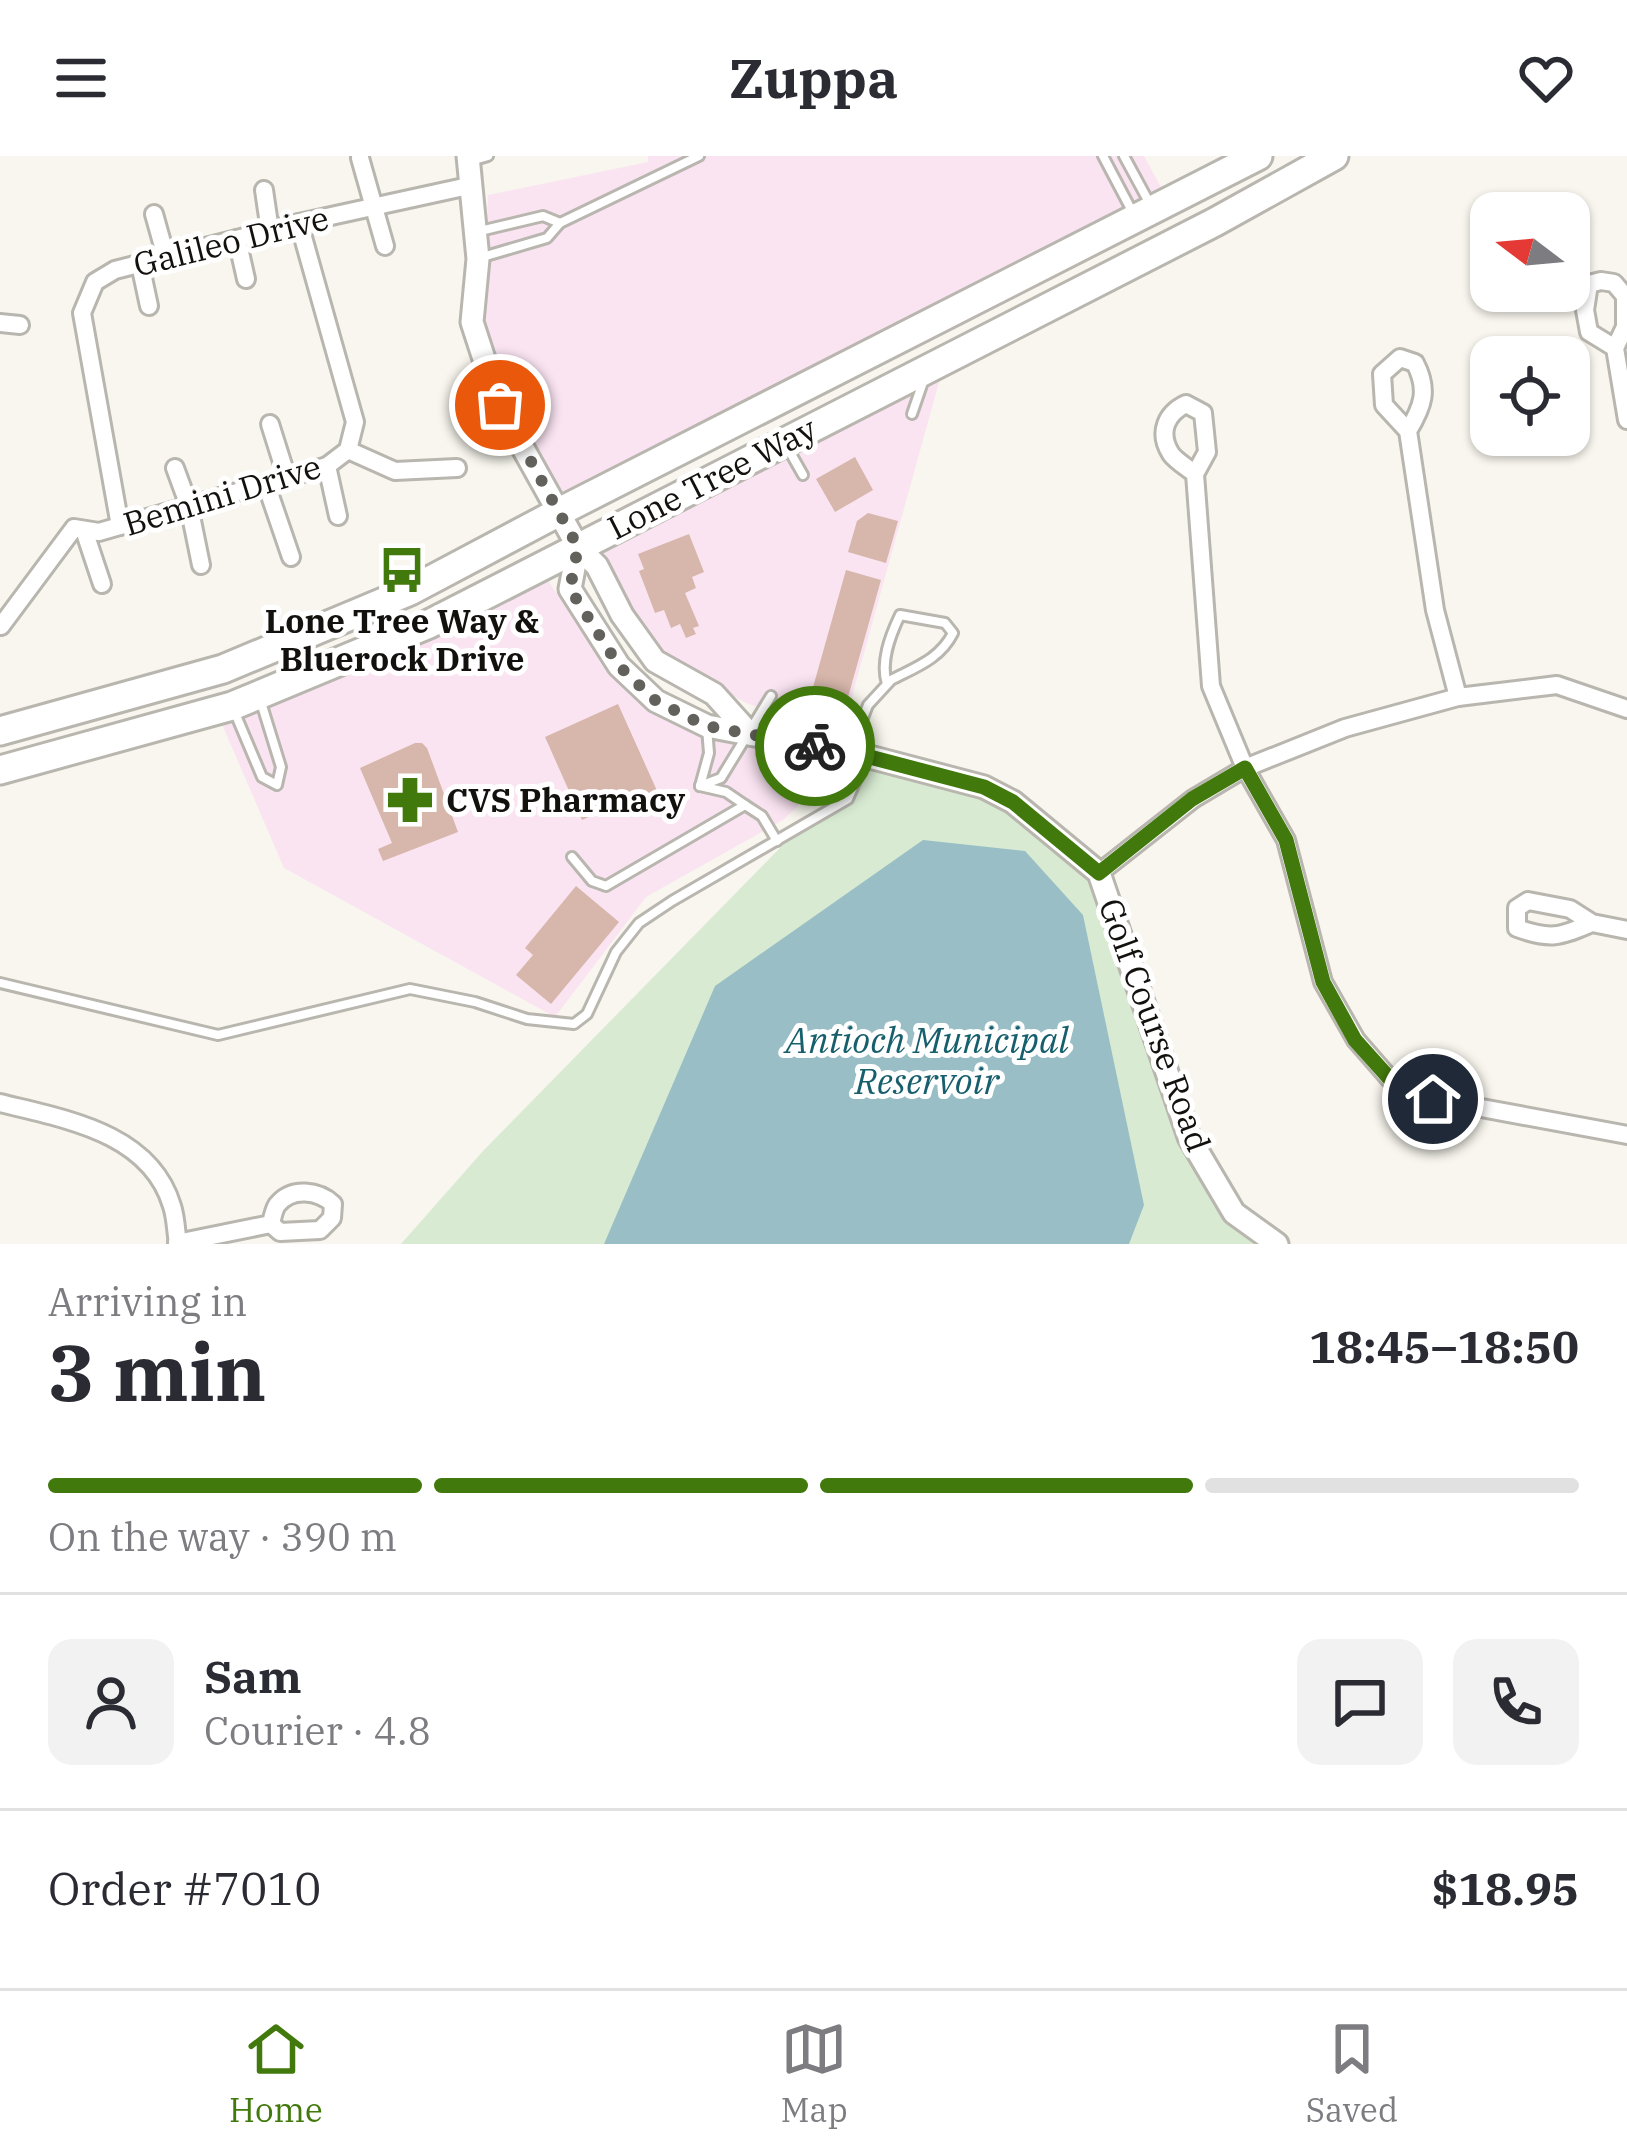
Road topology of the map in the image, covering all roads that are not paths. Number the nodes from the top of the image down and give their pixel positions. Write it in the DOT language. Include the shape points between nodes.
graph roads {
  1 [pos="699,156"];
  2 [pos="1103,156"];
  3 [pos="1124,156"];
  4 [pos="1258,156"];
  5 [pos="1334,156"];
  6 [pos="360,158"];
  7 [pos="475,158"];
  8 [pos="473,185"];
  9 [pos="264,190"];
  10 [pos="372,206"];
  11 [pos="154,214"];
  12 [pos="1145,215"];
  13 [pos="299,223"];
  14 [pos="560,223"];
  15 [pos="270,231"];
  16 [pos="477,231"];
  17 [pos="237,239"];
  18 [pos="385,246"];
  19 [pos="166,257"];
  20 [pos="478,259"];
  21 [pos="140,264"];
  22 [pos="246,279"];
  23 [pos="148,306"];
  24 [pos="0,322"];
  25 [pos="20,325"];
  26 [pos="1615,348"];
  27 [pos="928,368"];
  28 [pos="912,415"];
  29 [pos="1627,420"];
  30 [pos="270,424"];
  31 [pos="1408,431"];
  32 [pos="784,442"];
  33 [pos="348,450"];
  34 [pos="327,466"];
  35 [pos="176,468"];
  36 [pos="457,468"];
  37 [pos="1195,474"];
  38 [pos="803,475"];
  39 [pos="286,478"];
  40 [pos="266,484"];
  41 [pos="189,506"];
  42 [pos="559,512"];
  43 [pos="338,516"];
  44 [pos="120,526"];
  45 [pos="79,529"];
  46 [pos="578,547"];
  47 [pos="291,557"];
  48 [pos="201,565"];
  49 [pos="102,584"];
  50 [pos="1,626"];
  51 [pos="887,684"];
  52 [pos="258,694"];
  53 [pos="771,696"];
  54 [pos="1458,697"];
  55 [pos="232,706"];
  56 [pos="1627,709"];
  57 [pos="706,726"];
  58 [pos="0,731"];
  59 [pos="751,734"];
  60 [pos="858,754"];
  61 [pos="1245,768"];
  62 [pos="0,770"];
  63 [pos="700,786"];
  64 [pos="745,805"];
  65 [pos="777,841"];
  66 [pos="572,857"];
  67 [pos="1099,873"];
  68 [pos="1592,923"];
  69 [pos="1627,930"];
  70 [pos="0,982"];
  71 [pos="0,1103"];
  72 [pos="1627,1135"];
  73 [pos="271,1224"];
  74 [pos="178,1243"];
  75 [pos="1277,1244"];
  1 -- 14 [label="lane"];
  2 -- 12 [label="lane"];
  3 -- 12 [label="lane"];
  4 -- 12 [label="main road, Lone Tree Way"];
  5 -- 27 [label="main road, Lone Tree Way"];
  6 -- 10 [label="street"];
  7 -- 8 [label="street"];
  8 -- 10 [label="street, Galileo Drive"];
  8 -- 16 [label="street"];
  9 -- 15 [label="street"];
  10 -- 13 [label="street, Galileo Drive"];
  10 -- 18 [label="street"];
  11 -- 19 [label="street"];
  12 -- 42 [label="main road, Lone Tree Way"];
  13 -- 15 [label="street, Galileo Drive"];
  13 -- 33 [label="street, Bemini Drive" via="355,422"];
  14 -- 16 [label="lane" via="543,216"];
  14 -- 20 [label="lane" via="547,238"];
  15 -- 17 [label="street, Galileo Drive"];
  16 -- 20 [label="street"];
  17 -- 19 [label="street, Galileo Drive"];
  17 -- 22 [label="street"];
  19 -- 21 [label="street, Galileo Drive"];
  20 -- 42 [label="street" via="472,322 500,405"];
  21 -- 23 [label="street"];
  21 -- 44 [label="street, Galileo Drive" via="95,282 82,313"];
  24 -- 25 [label="street"];
  26 -- 29 [label="street"];
  27 -- 28 [label="lane"];
  27 -- 32 [label="main road, Lone Tree Way"];
  30 -- 39 [label="street"];
  31 -- 54 [label="street"];
  32 -- 38 [label="lane"];
  32 -- 46 [label="main road, Lone Tree Way"];
  33 -- 34 [label="street, Bemini Drive"];
  33 -- 36 [label="street" via="394,471"];
  34 -- 39 [label="street, Bemini Drive"];
  34 -- 43 [label="street"];
  35 -- 41 [label="street"];
  37 -- 61 [label="street" via="1211,686"];
  39 -- 40 [label="street, Bemini Drive"];
  40 -- 41 [label="street, Bemini Drive"];
  40 -- 47 [label="street"];
  41 -- 44 [label="street, Bemini Drive"];
  41 -- 48 [label="street"];
  42 -- 46 [label="street"];
  42 -- 58 [label="main road, Lone Tree Way" via="410,591 223,669"];
  44 -- 45 [label="street, Bemini Drive"];
  45 -- 49 [label="street"];
  45 -- 50 [label="street"];
  46 -- 52 [label="main road, Lone Tree Way" via="429,624"];
  46 -- 57 [label="street, Golf Course Road" via="570,589 619,666 656,701"];
  46 -- 59 [label="street" via="655,662 715,694"];
  51 -- 51 [label="lane" via="930,660 950,628 900,616 887,650"];
  51 -- 60 [label="lane" via="868,704"];
  52 -- 55 [label="main road, Lone Tree Way"];
  52 -- 55 [label="lane" via="281,767 277,785 262,777"];
  53 -- 59 [label="lane"];
  54 -- 56 [label="street" via="1557,685"];
  54 -- 61 [label="street" via="1346,728"];
  55 -- 62 [label="main road, Lone Tree Way"];
  57 -- 59 [label="street, Golf Course Road"];
  57 -- 63 [label="lane"];
  59 -- 60 [label="street, Golf Course Road"];
  59 -- 63 [label="lane" via="721,778"];
  60 -- 65 [label="lane" via="848,799"];
  60 -- 67 [label="street, Golf Course Road" via="984,787"];
  61 -- 67 [label="street"];
  61 -- 72 [label="street" via="1286,840 1323,982 1355,1040 1390,1079 1433,1099"];
  63 -- 64 [label="lane"];
  64 -- 65 [label="lane"];
  64 -- 66 [label="lane" via="606,886"];
  65 -- 70 [label="lane" via="639,923 574,1024 410,989 218,1035"];
  67 -- 75 [label="street, Golf Course Road" via="1190,1137 1234,1213"];
  68 -- 69 [label="street"];
  71 -- 74 [label="street" via="124,1142 156,1174"];
  73 -- 74 [label="street"];
}
